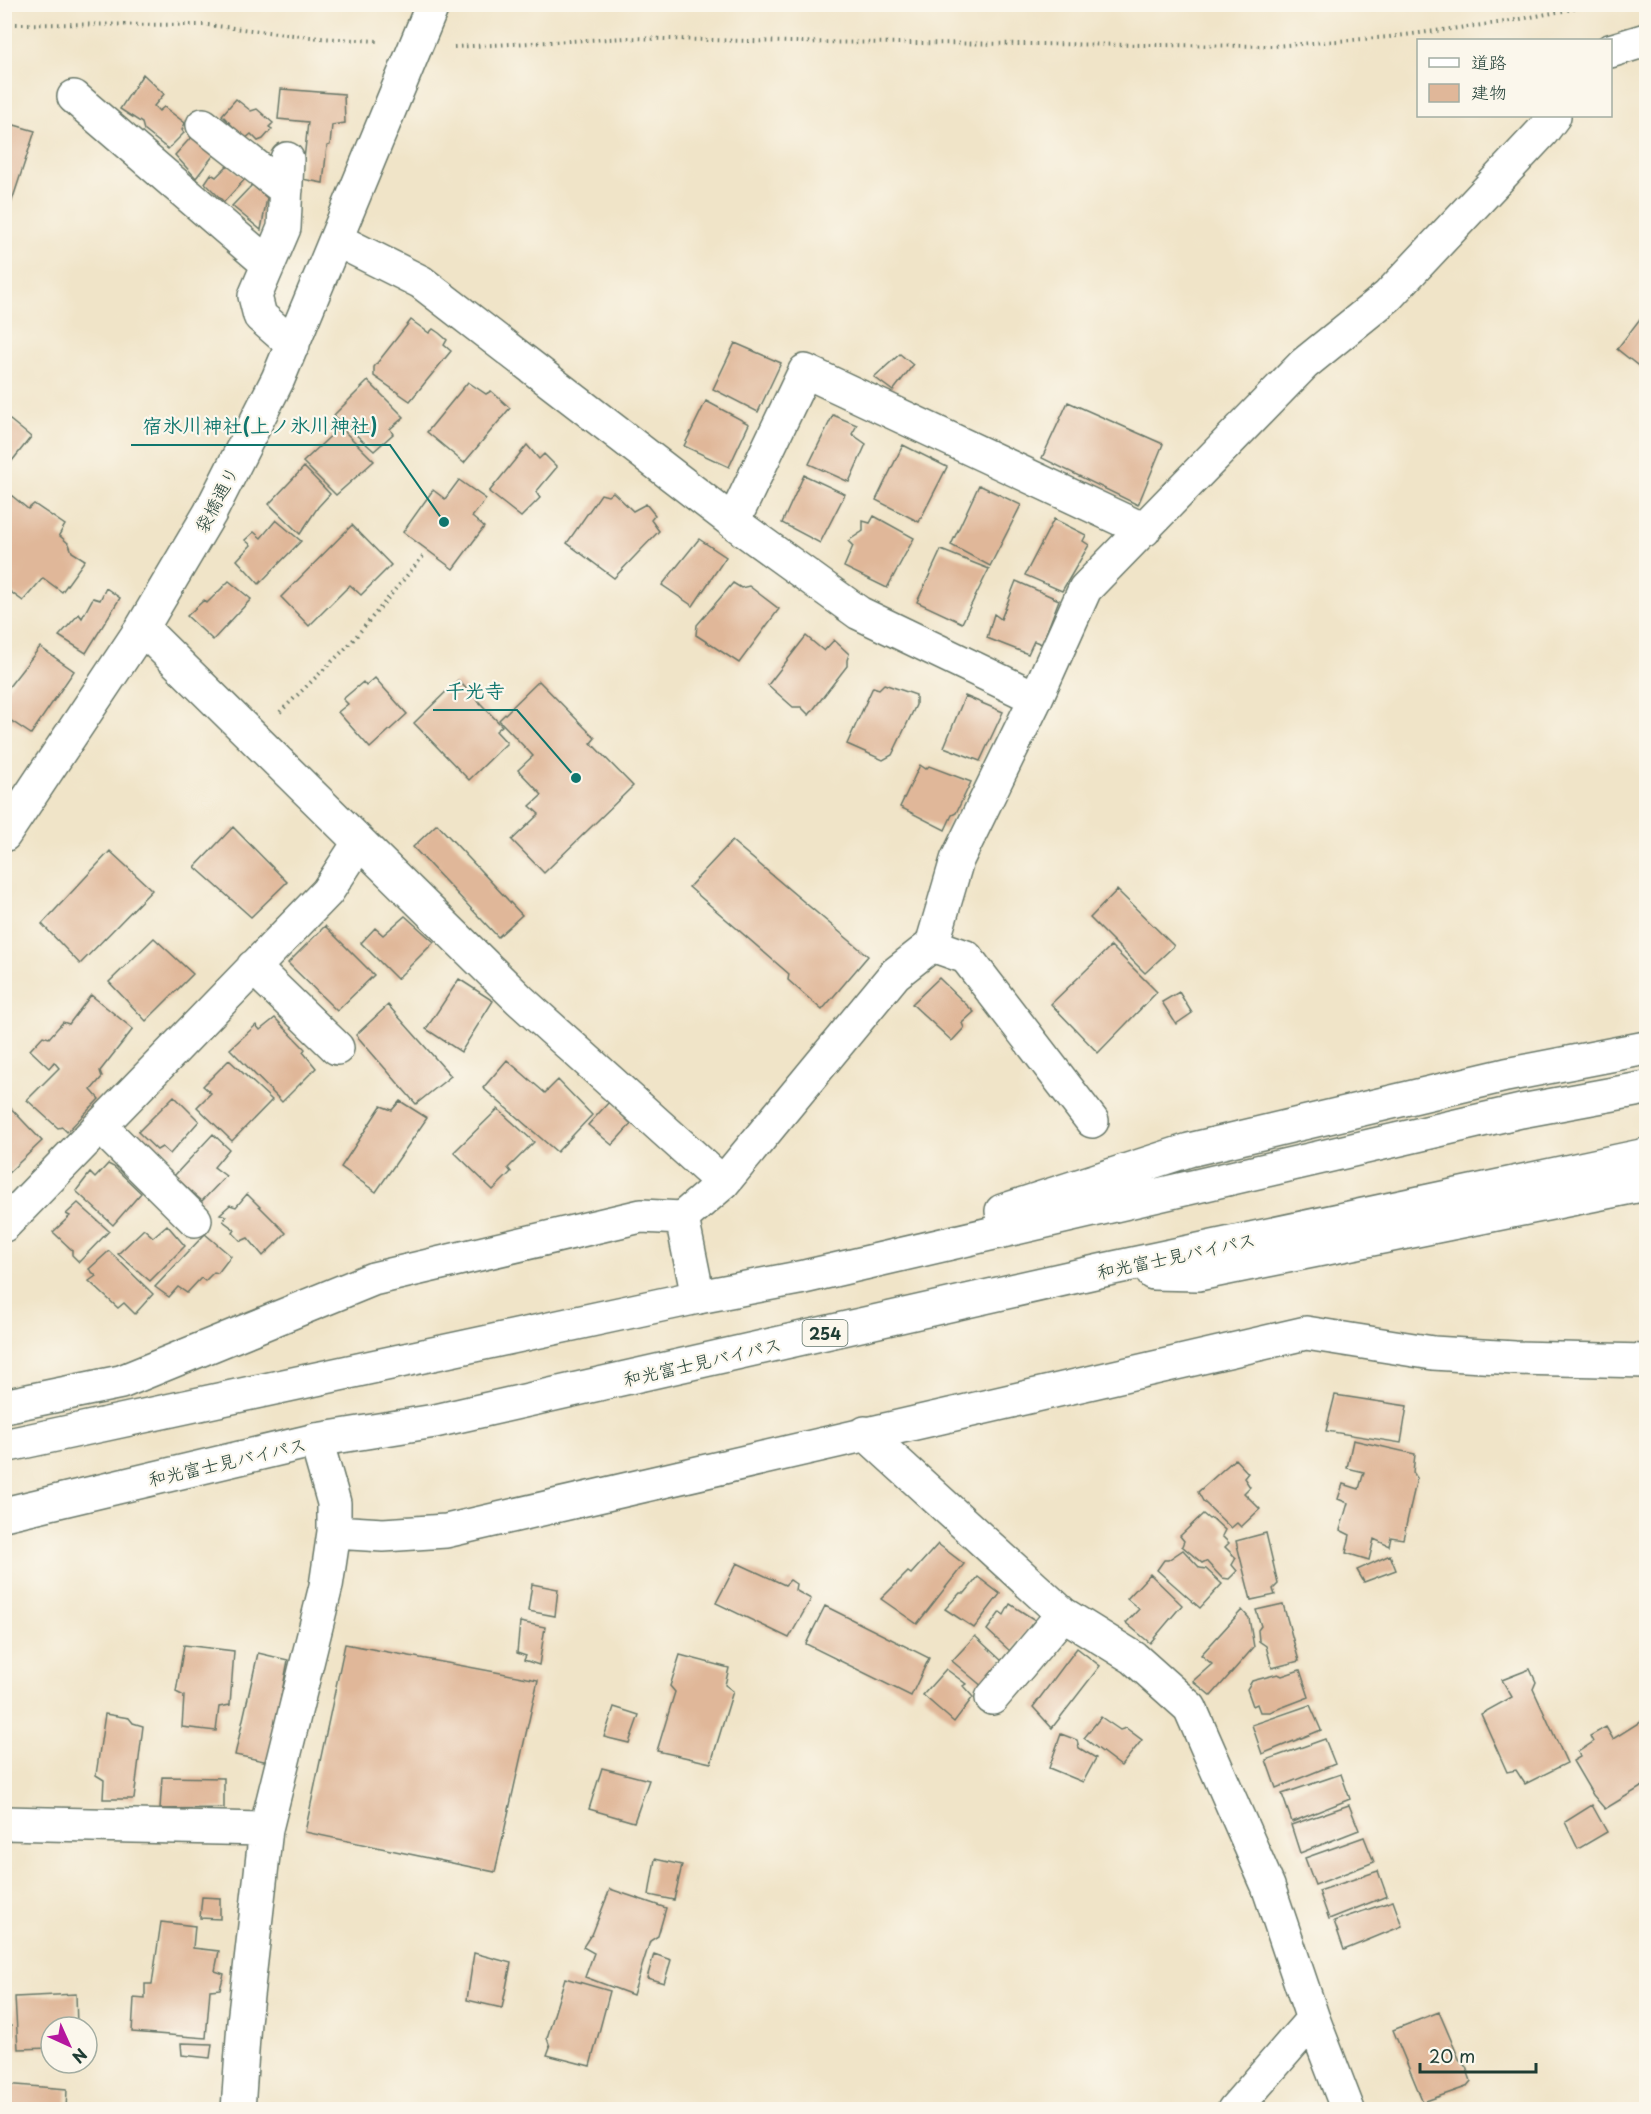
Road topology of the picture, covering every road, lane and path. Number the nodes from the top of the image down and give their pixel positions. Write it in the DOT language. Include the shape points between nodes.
graph roads {
  1 [pos="434,4"];
  2 [pos="1599,4"];
  3 [pos="4,24"];
  4 [pos="1647,40"];
  5 [pos="417,43"];
  6 [pos="1612,51"];
  7 [pos="74,97"];
  8 [pos="1553,117"];
  9 [pos="203,125"];
  10 [pos="337,240"];
  11 [pos="268,264"];
  12 [pos="293,345"];
  13 [pos="733,522"];
  14 [pos="1144,530"];
  15 [pos="425,554"];
  16 [pos="142,628"];
  17 [pos="1036,698"];
  18 [pos="254,737"];
  19 [pos="4,835"];
  20 [pos="359,843"];
  21 [pos="932,945"];
  22 [pos="253,968"];
  23 [pos="337,1048"];
  24 [pos="1647,1048"];
  25 [pos="1647,1088"];
  26 [pos="1092,1121"];
  27 [pos="101,1127"];
  28 [pos="1647,1155"];
  29 [pos="723,1184"];
  30 [pos="1647,1184"];
  31 [pos="682,1218"];
  32 [pos="195,1220"];
  33 [pos="4,1224"];
  34 [pos="1104,1270"];
  35 [pos="804,1277"];
  36 [pos="698,1297"];
  37 [pos="1647,1361"];
  38 [pos="6,1402"];
  39 [pos="865,1433"];
  40 [pos="316,1440"];
  41 [pos="4,1446"];
  42 [pos="4,1514"];
  43 [pos="334,1532"];
  44 [pos="1063,1614"];
  45 [pos="992,1698"];
  46 [pos="4,1823"];
  47 [pos="266,1829"];
  48 [pos="1313,2019"];
  49 [pos="238,2109"];
  50 [pos="1234,2109"];
  51 [pos="1348,2109"];
  1 -- 5 [label="main road, 袋橋通り"];
  2 -- 5 [label="path" via="1505,22 1389,37 1274,46 627,38 459,48"];
  3 -- 5 [label="path" via="208,25 319,38"];
  4 -- 6 [label="main road"];
  5 -- 10 [label="main road, 袋橋通り"];
  7 -- 11 [label="main road"];
  8 -- 14 [label="main road" via="1388,296 1304,364"];
  9 -- 11 [label="main road" via="286,175 284,228"];
  10 -- 12 [label="main road, 袋橋通り"];
  10 -- 13 [label="main road" via="421,282"];
  11 -- 12 [label="main road" via="255,296 260,316"];
  12 -- 16 [label="main road, 袋橋通り" via="210,513"];
  13 -- 14 [label="main road" via="805,371"];
  13 -- 17 [label="main road" via="859,613"];
  14 -- 17 [label="main road" via="1085,589"];
  15 -- 18 [label="path" via="348,646"];
  16 -- 18 [label="main road"];
  16 -- 19 [label="main road, 袋橋通り"];
  17 -- 21 [label="main road" via="957,860"];
  18 -- 20 [label="main road"];
  20 -- 22 [label="main road" via="327,892"];
  20 -- 29 [label="main road" via="520,1000"];
  21 -- 26 [label="main road" via="966,957"];
  21 -- 29 [label="main road" via="895,974"];
  22 -- 23 [label="main road"];
  22 -- 27 [label="main road"];
  24 -- 35 [label="main road" via="1506,1075 1189,1150"];
  25 -- 35 [label="main road" via="1521,1111"];
  27 -- 32 [label="main road"];
  27 -- 33 [label="main road"];
  28 -- 34 [label="main road, 和光富士見バイパス / 254"];
  29 -- 31 [label="main road"];
  30 -- 34 [label="main road" via="1198,1274"];
  31 -- 36 [label="main road"];
  31 -- 38 [label="main road" via="641,1216 373,1279 121,1382"];
  34 -- 40 [label="main road, 和光富士見バイパス / 254" via="435,1421"];
  35 -- 36 [label="main road"];
  36 -- 41 [label="main road"];
  37 -- 39 [label="main road" via="1433,1353 1305,1333"];
  39 -- 43 [label="main road" via="446,1531 383,1535"];
  39 -- 44 [label="main road"];
  40 -- 42 [label="main road, 和光富士見バイパス / 254"];
  40 -- 43 [label="main road" via="334,1503"];
  43 -- 47 [label="main road" via="326,1586"];
  44 -- 45 [label="main road"];
  44 -- 48 [label="main road" via="1134,1658 1190,1708 1268,1886"];
  46 -- 47 [label="main road"];
  47 -- 49 [label="main road"];
  48 -- 50 [label="main road"];
  48 -- 51 [label="main road"];
}
